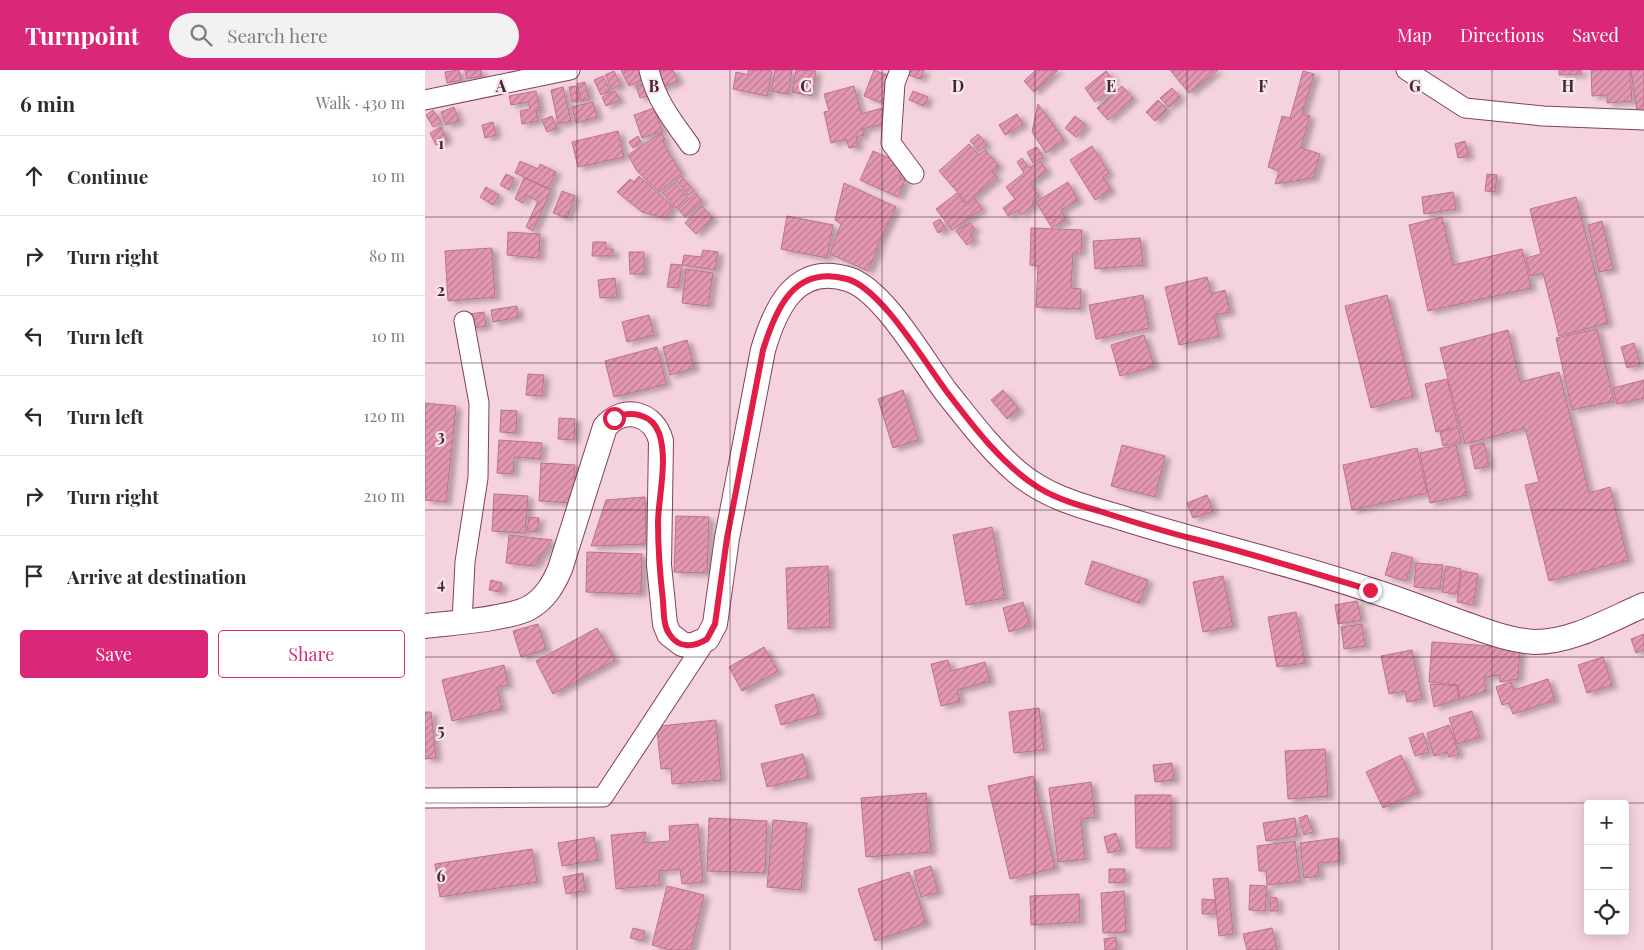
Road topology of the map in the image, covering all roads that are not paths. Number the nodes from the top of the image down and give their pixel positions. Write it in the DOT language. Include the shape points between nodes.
graph roads {
  1 [pos="570,70"];
  2 [pos="649,70"];
  3 [pos="901,70"];
  4 [pos="1407,70"];
  5 [pos="425,100"];
  6 [pos="1644,120"];
  7 [pos="690,145"];
  8 [pos="914,174"];
  9 [pos="464,320"];
  10 [pos="1644,604"];
  11 [pos="462,622"];
  12 [pos="425,626"];
  13 [pos="707,639"];
  14 [pos="425,798"];
  1 -- 5 [label="street"];
  2 -- 7 [label="street" via="663,109"];
  3 -- 8 [label="street" via="895,84 891,143"];
  4 -- 6 [label="street" via="1465,108 1543,116"];
  9 -- 11 [label="street" via="479,403 478,478 465,562"];
  10 -- 13 [label="street" via="1559,639 1535,642 1502,636 1370,590 1063,500 1017,472 1001,456 948,393 897,322 867,291 850,280 823,276 797,286 785,298 772,321 763,350 727,538 715,624"];
  11 -- 12 [label="street"];
  11 -- 13 [label="street" via="519,612 541,600 560,569 605,427 621,415 634,413 654,424 661,441 659,565 665,624 669,634 682,644 691,646"];
  13 -- 14 [label="street" via="603,797"];
}
